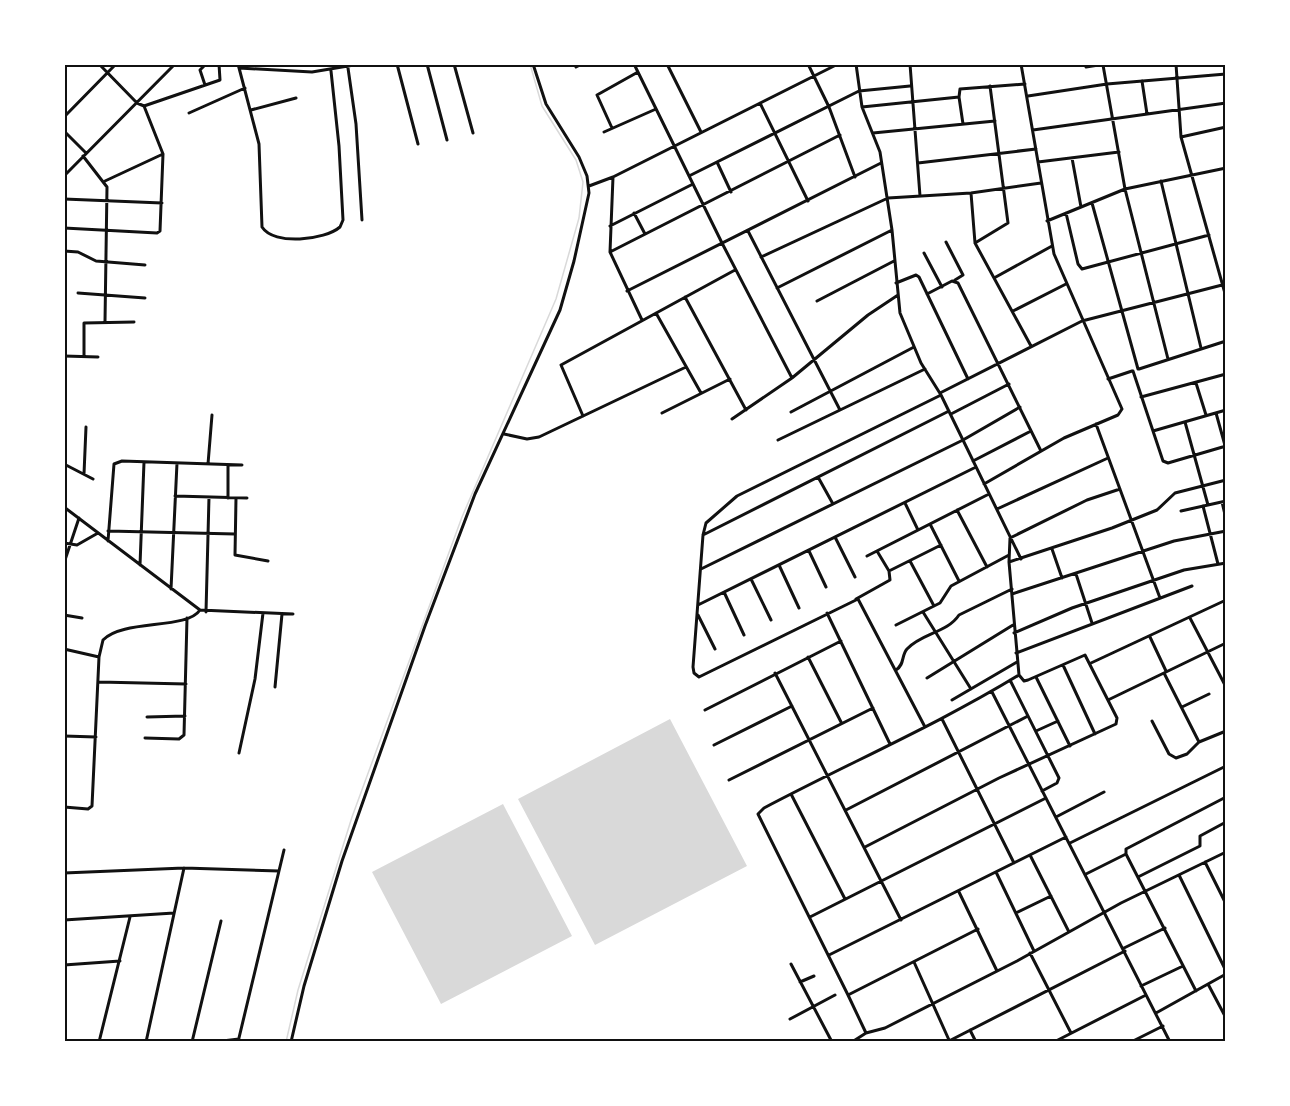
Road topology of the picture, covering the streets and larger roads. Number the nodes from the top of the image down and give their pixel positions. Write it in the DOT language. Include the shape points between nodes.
graph roads {
  1 [pos="99,64"];
  2 [pos="116,64"];
  3 [pos="175,64"];
  4 [pos="206,64"];
  5 [pos="219,64"];
  6 [pos="360,64"];
  7 [pos="396,64"];
  8 [pos="427,64"];
  9 [pos="454,64"];
  10 [pos="533,64"];
  11 [pos="582,64"];
  12 [pos="634,64"];
  13 [pos="667,64"];
  14 [pos="808,64"];
  15 [pos="838,64"];
  16 [pos="856,64"];
  17 [pos="910,64"];
  18 [pos="1021,64"];
  19 [pos="1176,64"];
  20 [pos="1104,65"];
  21 [pos="239,66"];
  22 [pos="576,67"];
  23 [pos="1086,67"];
  24 [pos="348,68"];
  25 [pos="331,71"];
  26 [pos="638,72"];
  27 [pos="108,73"];
  28 [pos="1226,74"];
  29 [pos="814,76"];
  30 [pos="1178,77"];
  31 [pos="1142,81"];
  32 [pos="1025,84"];
  33 [pos="1107,84"];
  34 [pos="205,86"];
  35 [pos="910,86"];
  36 [pos="990,86"];
  37 [pos="245,88"];
  38 [pos="859,91"];
  39 [pos="1028,96"];
  40 [pos="959,97"];
  41 [pos="297,98"];
  42 [pos="911,102"];
  43 [pos="137,103"];
  44 [pos="760,103"];
  45 [pos="1226,103"];
  46 [pos="144,106"];
  47 [pos="829,107"];
  48 [pos="862,107"];
  49 [pos="656,109"];
  50 [pos="1180,109"];
  51 [pos="251,110"];
  52 [pos="189,113"];
  53 [pos="1147,114"];
  54 [pos="64,117"];
  55 [pos="1113,118"];
  56 [pos="995,121"];
  57 [pos="963,124"];
  58 [pos="1226,127"];
  59 [pos="612,128"];
  60 [pos="914,129"];
  61 [pos="1033,130"];
  62 [pos="64,131"];
  63 [pos="604,132"];
  64 [pos="701,132"];
  65 [pos="473,133"];
  66 [pos="873,133"];
  67 [pos="775,134"];
  68 [pos="840,135"];
  69 [pos="1181,137"];
  70 [pos="447,140"];
  71 [pos="418,144"];
  72 [pos="675,146"];
  73 [pos="1036,149"];
  74 [pos="1119,152"];
  75 [pos="163,154"];
  76 [pos="1000,154"];
  77 [pos="85,155"];
  78 [pos="1071,158"];
  79 [pos="717,162"];
  80 [pos="789,162"];
  81 [pos="1038,162"];
  82 [pos="918,163"];
  83 [pos="881,164"];
  84 [pos="1226,168"];
  85 [pos="1190,174"];
  86 [pos="64,176"];
  87 [pos="689,176"];
  88 [pos="614,177"];
  89 [pos="855,177"];
  90 [pos="105,181"];
  91 [pos="1161,181"];
  92 [pos="1041,183"];
  93 [pos="693,184"];
  94 [pos="589,186"];
  95 [pos="1003,189"];
  96 [pos="1125,189"];
  97 [pos="731,192"];
  98 [pos="971,193"];
  99 [pos="920,196"];
  100 [pos="888,198"];
  101 [pos="64,199"];
  102 [pos="108,201"];
  103 [pos="808,201"];
  104 [pos="162,203"];
  105 [pos="1092,203"];
  106 [pos="704,205"];
  107 [pos="1081,207"];
  108 [pos="634,213"];
  109 [pos="1066,213"];
  110 [pos="362,220"];
  111 [pos="1047,221"];
  112 [pos="610,226"];
  113 [pos="64,228"];
  114 [pos="892,230"];
  115 [pos="106,231"];
  116 [pos="748,231"];
  117 [pos="645,234"];
  118 [pos="1209,236"];
  119 [pos="946,242"];
  120 [pos="722,243"];
  121 [pos="975,243"];
  122 [pos="1176,243"];
  123 [pos="1052,246"];
  124 [pos="64,251"];
  125 [pos="610,252"];
  126 [pos="924,253"];
  127 [pos="1143,253"];
  128 [pos="761,257"];
  129 [pos="894,261"];
  130 [pos="1108,262"];
  131 [pos="106,263"];
  132 [pos="145,265"];
  133 [pos="735,270"];
  134 [pos="994,278"];
  135 [pos="955,280"];
  136 [pos="896,283"];
  137 [pos="1066,284"];
  138 [pos="1224,284"];
  139 [pos="942,286"];
  140 [pos="777,288"];
  141 [pos="627,291"];
  142 [pos="78,293"];
  143 [pos="1187,293"];
  144 [pos="105,294"];
  145 [pos="927,294"];
  146 [pos="898,296"];
  147 [pos="685,297"];
  148 [pos="1226,297"];
  149 [pos="145,298"];
  150 [pos="817,301"];
  151 [pos="1154,303"];
  152 [pos="1013,311"];
  153 [pos="1123,311"];
  154 [pos="656,313"];
  155 [pos="642,321"];
  156 [pos="1082,321"];
  157 [pos="105,322"];
  158 [pos="134,322"];
  159 [pos="1226,341"];
  160 [pos="1031,346"];
  161 [pos="914,347"];
  162 [pos="1201,348"];
  163 [pos="64,356"];
  164 [pos="84,356"];
  165 [pos="98,357"];
  166 [pos="1168,358"];
  167 [pos="813,362"];
  168 [pos="999,364"];
  169 [pos="686,367"];
  170 [pos="925,369"];
  171 [pos="1138,369"];
  172 [pos="1132,371"];
  173 [pos="1226,374"];
  174 [pos="792,378"];
  175 [pos="730,379"];
  176 [pos="968,379"];
  177 [pos="1108,379"];
  178 [pos="1196,383"];
  179 [pos="1009,384"];
  180 [pos="830,391"];
  181 [pos="701,393"];
  182 [pos="941,394"];
  183 [pos="1141,397"];
  184 [pos="1020,407"];
  185 [pos="746,410"];
  186 [pos="840,410"];
  187 [pos="1226,410"];
  188 [pos="791,411"];
  189 [pos="662,413"];
  190 [pos="950,413"];
  191 [pos="1216,413"];
  192 [pos="212,415"];
  193 [pos="1206,416"];
  194 [pos="583,417"];
  195 [pos="732,419"];
  196 [pos="1185,422"];
  197 [pos="1096,424"];
  198 [pos="86,427"];
  199 [pos="1031,431"];
  200 [pos="1153,431"];
  201 [pos="503,434"];
  202 [pos="778,440"];
  203 [pos="963,440"];
  204 [pos="1225,447"];
  205 [pos="1041,452"];
  206 [pos="1195,455"];
  207 [pos="1108,458"];
  208 [pos="973,460"];
  209 [pos="144,462"];
  210 [pos="177,463"];
  211 [pos="64,464"];
  212 [pos="208,464"];
  213 [pos="228,465"];
  214 [pos="242,465"];
  215 [pos="976,467"];
  216 [pos="84,474"];
  217 [pos="818,477"];
  218 [pos="93,478"];
  219 [pos="1226,480"];
  220 [pos="984,484"];
  221 [pos="1203,486"];
  222 [pos="1120,489"];
  223 [pos="989,494"];
  224 [pos="175,496"];
  225 [pos="209,497"];
  226 [pos="228,498"];
  227 [pos="236,498"];
  228 [pos="247,498"];
  229 [pos="1224,502"];
  230 [pos="905,503"];
  231 [pos="833,504"];
  232 [pos="1208,505"];
  233 [pos="1203,506"];
  234 [pos="64,507"];
  235 [pos="997,509"];
  236 [pos="957,510"];
  237 [pos="1181,511"];
  238 [pos="79,518"];
  239 [pos="1131,519"];
  240 [pos="1226,519"];
  241 [pos="930,524"];
  242 [pos="918,530"];
  243 [pos="108,531"];
  244 [pos="1226,531"];
  245 [pos="98,533"];
  246 [pos="141,533"];
  247 [pos="174,533"];
  248 [pos="208,534"];
  249 [pos="235,534"];
  250 [pos="1210,534"];
  251 [pos="703,535"];
  252 [pos="835,537"];
  253 [pos="1010,538"];
  254 [pos="108,541"];
  255 [pos="64,543"];
  256 [pos="70,544"];
  257 [pos="941,545"];
  258 [pos="1052,549"];
  259 [pos="809,551"];
  260 [pos="877,551"];
  261 [pos="1143,551"];
  262 [pos="1009,555"];
  263 [pos="867,556"];
  264 [pos="1021,559"];
  265 [pos="65,560"];
  266 [pos="268,561"];
  267 [pos="910,561"];
  268 [pos="1009,562"];
  269 [pos="1226,563"];
  270 [pos="1218,564"];
  271 [pos="779,565"];
  272 [pos="140,566"];
  273 [pos="987,567"];
  274 [pos="700,569"];
  275 [pos="889,571"];
  276 [pos="1076,574"];
  277 [pos="855,577"];
  278 [pos="751,579"];
  279 [pos="1062,579"];
  280 [pos="960,581"];
  281 [pos="1154,582"];
  282 [pos="1192,586"];
  283 [pos="826,587"];
  284 [pos="171,589"];
  285 [pos="1012,591"];
  286 [pos="724,592"];
  287 [pos="1160,598"];
  288 [pos="853,600"];
  289 [pos="1226,600"];
  290 [pos="1086,603"];
  291 [pos="697,606"];
  292 [pos="934,606"];
  293 [pos="799,608"];
  294 [pos="200,610"];
  295 [pos="207,612"];
  296 [pos="923,612"];
  297 [pos="262,613"];
  298 [pos="697,613"];
  299 [pos="827,613"];
  300 [pos="282,614"];
  301 [pos="293,614"];
  302 [pos="64,615"];
  303 [pos="82,618"];
  304 [pos="187,618"];
  305 [pos="1190,618"];
  306 [pos="771,620"];
  307 [pos="1092,623"];
  308 [pos="896,625"];
  309 [pos="1013,625"];
  310 [pos="936,633"];
  311 [pos="1014,633"];
  312 [pos="744,635"];
  313 [pos="1149,638"];
  314 [pos="841,641"];
  315 [pos="1226,643"];
  316 [pos="64,649"];
  317 [pos="715,649"];
  318 [pos="1207,652"];
  319 [pos="1016,653"];
  320 [pos="99,657"];
  321 [pos="808,657"];
  322 [pos="953,660"];
  323 [pos="1017,662"];
  324 [pos="1091,663"];
  325 [pos="1063,664"];
  326 [pos="896,670"];
  327 [pos="1165,672"];
  328 [pos="775,673"];
  329 [pos="1018,675"];
  330 [pos="1036,676"];
  331 [pos="927,678"];
  332 [pos="1010,680"];
  333 [pos="64,682"];
  334 [pos="99,682"];
  335 [pos="186,684"];
  336 [pos="275,687"];
  337 [pos="1226,687"];
  338 [pos="971,689"];
  339 [pos="992,692"];
  340 [pos="1209,694"];
  341 [pos="64,696"];
  342 [pos="952,700"];
  343 [pos="1108,700"];
  344 [pos="792,706"];
  345 [pos="1182,707"];
  346 [pos="873,708"];
  347 [pos="705,710"];
  348 [pos="185,716"];
  349 [pos="1028,716"];
  350 [pos="147,717"];
  351 [pos="942,719"];
  352 [pos="1058,720"];
  353 [pos="1152,721"];
  354 [pos="841,722"];
  355 [pos="925,727"];
  356 [pos="1010,727"];
  357 [pos="1036,731"];
  358 [pos="1226,731"];
  359 [pos="1095,734"];
  360 [pos="64,736"];
  361 [pos="96,737"];
  362 [pos="146,738"];
  363 [pos="809,738"];
  364 [pos="1199,742"];
  365 [pos="890,744"];
  366 [pos="714,745"];
  367 [pos="1070,746"];
  368 [pos="239,753"];
  369 [pos="959,753"];
  370 [pos="1048,756"];
  371 [pos="1028,764"];
  372 [pos="1226,766"];
  373 [pos="828,774"];
  374 [pos="729,780"];
  375 [pos="978,788"];
  376 [pos="1042,791"];
  377 [pos="1104,792"];
  378 [pos="791,794"];
  379 [pos="1226,797"];
  380 [pos="1046,798"];
  381 [pos="64,807"];
  382 [pos="846,810"];
  383 [pos="1056,817"];
  384 [pos="1226,822"];
  385 [pos="996,824"];
  386 [pos="1066,836"];
  387 [pos="1070,843"];
  388 [pos="865,848"];
  389 [pos="284,850"];
  390 [pos="1226,852"];
  391 [pos="1126,854"];
  392 [pos="1030,855"];
  393 [pos="1205,862"];
  394 [pos="1014,863"];
  395 [pos="184,868"];
  396 [pos="279,871"];
  397 [pos="996,872"];
  398 [pos="64,873"];
  399 [pos="1086,874"];
  400 [pos="1179,875"];
  401 [pos="1138,877"];
  402 [pos="882,882"];
  403 [pos="1146,891"];
  404 [pos="959,892"];
  405 [pos="1051,896"];
  406 [pos="845,900"];
  407 [pos="1226,904"];
  408 [pos="1106,912"];
  409 [pos="174,913"];
  410 [pos="1016,913"];
  411 [pos="130,917"];
  412 [pos="810,917"];
  413 [pos="901,920"];
  414 [pos="64,921"];
  415 [pos="220,921"];
  416 [pos="1165,928"];
  417 [pos="978,929"];
  418 [pos="1069,933"];
  419 [pos="1124,949"];
  420 [pos="1034,951"];
  421 [pos="1030,953"];
  422 [pos="829,955"];
  423 [pos="120,961"];
  424 [pos="914,962"];
  425 [pos="791,964"];
  426 [pos="64,965"];
  427 [pos="1184,966"];
  428 [pos="997,971"];
  429 [pos="1226,973"];
  430 [pos="814,976"];
  431 [pos="800,982"];
  432 [pos="1208,984"];
  433 [pos="1141,986"];
  434 [pos="1048,991"];
  435 [pos="1196,991"];
  436 [pos="1146,994"];
  437 [pos="835,995"];
  438 [pos="848,995"];
  439 [pos="933,1003"];
  440 [pos="813,1006"];
  441 [pos="1156,1013"];
  442 [pos="1226,1018"];
  443 [pos="790,1019"];
  444 [pos="1162,1026"];
  445 [pos="970,1030"];
  446 [pos="866,1032"];
  447 [pos="1071,1033"];
  448 [pos="239,1040"];
  449 [pos="99,1041"];
  450 [pos="146,1041"];
  451 [pos="192,1041"];
  452 [pos="214,1041"];
  453 [pos="291,1041"];
  454 [pos="832,1041"];
  455 [pos="852,1041"];
  456 [pos="949,1041"];
  457 [pos="976,1041"];
  458 [pos="1054,1041"];
  459 [pos="1131,1041"];
  460 [pos="1170,1041"];
  1 -- 27 [label="street"];
  2 -- 27 [label="street"];
  3 -- 43 [label="street"];
  4 -- 34 [label="street" via="200,70"];
  5 -- 34 [label="street" via="220,80"];
  6 -- 24 [label="street"];
  7 -- 71 [label="street"];
  8 -- 70 [label="street"];
  9 -- 65 [label="street"];
  10 -- 94 [label="street" via="546,104 583,165"];
  11 -- 22 [label="street"];
  12 -- 26 [label="street"];
  13 -- 64 [label="street"];
  14 -- 29 [label="street"];
  15 -- 29 [label="street"];
  16 -- 38 [label="street"];
  17 -- 35 [label="street"];
  18 -- 32 [label="street"];
  19 -- 30 [label="street"];
  20 -- 23 [label="street"];
  20 -- 33 [label="street"];
  21 -- 25 [label="street"];
  21 -- 37 [label="street"];
  24 -- 25 [label="street"];
  24 -- 110 [label="street"];
  25 -- 51 [label="street" via="342,187 342,220 338,230 303,239 273,236 264,231 259,144"];
  26 -- 49 [label="street"];
  26 -- 59 [label="street" via="597,95"];
  27 -- 43 [label="street"];
  27 -- 54 [label="street"];
  28 -- 30 [label="street"];
  29 -- 44 [label="street"];
  29 -- 47 [label="street"];
  30 -- 31 [label="street"];
  30 -- 50 [label="street"];
  31 -- 33 [label="street"];
  31 -- 53 [label="street"];
  32 -- 36 [label="street"];
  32 -- 39 [label="street"];
  33 -- 39 [label="street"];
  33 -- 55 [label="street"];
  34 -- 46 [label="street"];
  35 -- 38 [label="street"];
  35 -- 42 [label="street"];
  36 -- 40 [label="street" via="960,89"];
  36 -- 56 [label="street"];
  37 -- 51 [label="street"];
  37 -- 52 [label="street"];
  38 -- 47 [label="street"];
  38 -- 48 [label="street"];
  39 -- 61 [label="street"];
  40 -- 42 [label="street"];
  40 -- 57 [label="street"];
  41 -- 51 [label="street"];
  42 -- 48 [label="street"];
  42 -- 60 [label="street"];
  43 -- 46 [label="street"];
  43 -- 77 [label="street"];
  44 -- 64 [label="street"];
  44 -- 67 [label="street"];
  45 -- 50 [label="street"];
  46 -- 75 [label="street"];
  47 -- 67 [label="street"];
  47 -- 68 [label="street"];
  48 -- 66 [label="street"];
  49 -- 59 [label="street"];
  49 -- 72 [label="street"];
  50 -- 53 [label="street"];
  50 -- 69 [label="street"];
  53 -- 55 [label="street"];
  55 -- 61 [label="street"];
  55 -- 74 [label="street"];
  56 -- 57 [label="street"];
  56 -- 76 [label="street"];
  57 -- 60 [label="street"];
  58 -- 69 [label="street"];
  59 -- 63 [label="street"];
  60 -- 66 [label="street"];
  60 -- 82 [label="street"];
  61 -- 73 [label="street"];
  62 -- 77 [label="street"];
  64 -- 72 [label="street"];
  66 -- 83 [label="street"];
  67 -- 79 [label="street"];
  67 -- 80 [label="street"];
  68 -- 80 [label="street"];
  68 -- 89 [label="street"];
  69 -- 85 [label="street"];
  72 -- 87 [label="street"];
  72 -- 88 [label="street"];
  73 -- 76 [label="street"];
  73 -- 81 [label="street"];
  74 -- 78 [label="street"];
  74 -- 96 [label="street"];
  75 -- 90 [label="street"];
  75 -- 104 [label="street"];
  76 -- 82 [label="street"];
  76 -- 95 [label="street"];
  77 -- 86 [label="street"];
  77 -- 90 [label="street"];
  78 -- 81 [label="street"];
  78 -- 107 [label="street"];
  79 -- 87 [label="street"];
  79 -- 97 [label="street"];
  80 -- 97 [label="street"];
  80 -- 103 [label="street"];
  81 -- 92 [label="street"];
  82 -- 99 [label="street"];
  83 -- 89 [label="street"];
  83 -- 100 [label="street"];
  84 -- 85 [label="street"];
  85 -- 91 [label="street"];
  85 -- 118 [label="street"];
  87 -- 93 [label="street"];
  88 -- 94 [label="street"];
  88 -- 112 [label="street"];
  89 -- 103 [label="street"];
  90 -- 102 [label="street"];
  91 -- 96 [label="street"];
  91 -- 122 [label="street"];
  92 -- 95 [label="street"];
  92 -- 111 [label="street"];
  93 -- 106 [label="street"];
  93 -- 108 [label="street"];
  94 -- 201 [label="street" via="565,297"];
  95 -- 98 [label="street"];
  95 -- 121 [label="street" via="1008,223"];
  96 -- 105 [label="street"];
  96 -- 127 [label="street"];
  97 -- 106 [label="street"];
  98 -- 99 [label="street"];
  98 -- 121 [label="street"];
  99 -- 100 [label="street"];
  100 -- 114 [label="street"];
  100 -- 128 [label="street"];
  101 -- 102 [label="street"];
  102 -- 104 [label="street"];
  102 -- 115 [label="street"];
  103 -- 116 [label="street"];
  104 -- 115 [label="street" via="161,228 157,233"];
  105 -- 107 [label="street"];
  105 -- 130 [label="street"];
  106 -- 117 [label="street"];
  106 -- 120 [label="street"];
  107 -- 109 [label="street"];
  108 -- 112 [label="street"];
  108 -- 117 [label="street"];
  109 -- 111 [label="street"];
  109 -- 130 [label="street" via="1080,268"];
  111 -- 123 [label="street"];
  112 -- 125 [label="street"];
  113 -- 115 [label="street"];
  114 -- 129 [label="street"];
  114 -- 140 [label="street"];
  115 -- 131 [label="street"];
  116 -- 120 [label="street"];
  116 -- 128 [label="street"];
  117 -- 125 [label="street"];
  118 -- 122 [label="street"];
  118 -- 138 [label="street"];
  119 -- 135 [label="street" via="963,275"];
  120 -- 133 [label="street"];
  120 -- 141 [label="street"];
  121 -- 134 [label="street"];
  122 -- 127 [label="street"];
  122 -- 143 [label="street"];
  123 -- 134 [label="street"];
  123 -- 137 [label="street"];
  124 -- 131 [label="street"];
  125 -- 141 [label="street"];
  126 -- 139 [label="street"];
  127 -- 130 [label="street"];
  127 -- 151 [label="street"];
  128 -- 140 [label="street"];
  129 -- 136 [label="street"];
  129 -- 150 [label="street"];
  130 -- 153 [label="street"];
  131 -- 132 [label="street"];
  131 -- 144 [label="street"];
  133 -- 147 [label="street"];
  133 -- 174 [label="street"];
  134 -- 152 [label="street"];
  135 -- 139 [label="street"];
  135 -- 168 [label="street"];
  136 -- 145 [label="street" via="916,275"];
  136 -- 146 [label="street"];
  137 -- 152 [label="street"];
  137 -- 156 [label="street"];
  138 -- 143 [label="street"];
  138 -- 148 [label="street"];
  139 -- 145 [label="street"];
  140 -- 167 [label="street"];
  141 -- 155 [label="street"];
  142 -- 144 [label="street"];
  143 -- 151 [label="street"];
  143 -- 162 [label="street"];
  144 -- 149 [label="street"];
  144 -- 157 [label="street"];
  145 -- 176 [label="street"];
  146 -- 161 [label="street" via="900,313"];
  146 -- 167 [label="street" via="868,315"];
  147 -- 154 [label="street"];
  147 -- 175 [label="street"];
  151 -- 153 [label="street"];
  151 -- 166 [label="street"];
  152 -- 160 [label="street"];
  153 -- 156 [label="street"];
  153 -- 171 [label="street"];
  154 -- 155 [label="street"];
  154 -- 169 [label="street"];
  155 -- 194 [label="street" via="561,365"];
  156 -- 160 [label="street"];
  156 -- 177 [label="street"];
  157 -- 158 [label="street"];
  157 -- 164 [label="street" via="84,323"];
  159 -- 162 [label="street"];
  160 -- 168 [label="street"];
  161 -- 170 [label="street"];
  161 -- 180 [label="street"];
  162 -- 166 [label="street"];
  163 -- 164 [label="street"];
  164 -- 165 [label="street"];
  166 -- 171 [label="street"];
  167 -- 174 [label="street"];
  167 -- 180 [label="street"];
  168 -- 176 [label="street"];
  168 -- 179 [label="street"];
  169 -- 181 [label="street"];
  169 -- 194 [label="street"];
  170 -- 182 [label="street"];
  170 -- 186 [label="street"];
  171 -- 172 [label="street"];
  172 -- 177 [label="street"];
  172 -- 183 [label="street"];
  173 -- 178 [label="street"];
  174 -- 185 [label="street"];
  175 -- 181 [label="street"];
  175 -- 185 [label="street"];
  176 -- 182 [label="street"];
  177 -- 197 [label="street" via="1121,413"];
  178 -- 183 [label="street"];
  178 -- 193 [label="street"];
  179 -- 184 [label="street"];
  179 -- 190 [label="street"];
  180 -- 186 [label="street"];
  180 -- 188 [label="street"];
  181 -- 189 [label="street"];
  182 -- 190 [label="street"];
  182 -- 251 [label="street" via="737,496 706,523"];
  183 -- 200 [label="street"];
  184 -- 199 [label="street"];
  184 -- 203 [label="street"];
  185 -- 195 [label="street"];
  186 -- 202 [label="street"];
  187 -- 191 [label="street"];
  190 -- 203 [label="street"];
  190 -- 217 [label="street"];
  191 -- 193 [label="street"];
  191 -- 204 [label="street"];
  192 -- 212 [label="street"];
  193 -- 196 [label="street"];
  194 -- 201 [label="street" via="534,439"];
  196 -- 200 [label="street"];
  196 -- 206 [label="street"];
  197 -- 205 [label="street"];
  197 -- 207 [label="street"];
  198 -- 216 [label="street"];
  199 -- 205 [label="street"];
  199 -- 208 [label="street"];
  200 -- 206 [label="street" via="1165,463"];
  201 -- 453 [label="street" via="450,556 391,720 342,861"];
  203 -- 208 [label="street"];
  203 -- 231 [label="street"];
  204 -- 206 [label="street"];
  205 -- 220 [label="street"];
  206 -- 221 [label="street"];
  207 -- 222 [label="street"];
  207 -- 235 [label="street"];
  208 -- 215 [label="street"];
  209 -- 210 [label="street"];
  209 -- 243 [label="street" via="122,461 112,467"];
  209 -- 246 [label="street"];
  210 -- 212 [label="street"];
  210 -- 224 [label="street"];
  211 -- 216 [label="street"];
  212 -- 213 [label="street"];
  213 -- 214 [label="street"];
  213 -- 226 [label="street"];
  215 -- 220 [label="street"];
  215 -- 230 [label="street"];
  216 -- 218 [label="street"];
  217 -- 231 [label="street"];
  217 -- 251 [label="street"];
  219 -- 221 [label="street"];
  220 -- 223 [label="street"];
  221 -- 232 [label="street"];
  221 -- 239 [label="street" via="1175,493 1162,507"];
  222 -- 239 [label="street"];
  222 -- 253 [label="street" via="1077,504"];
  223 -- 235 [label="street"];
  223 -- 236 [label="street"];
  224 -- 225 [label="street"];
  224 -- 247 [label="street"];
  225 -- 226 [label="street"];
  225 -- 248 [label="street"];
  226 -- 227 [label="street"];
  227 -- 228 [label="street"];
  227 -- 249 [label="street"];
  229 -- 232 [label="street"];
  229 -- 240 [label="street"];
  230 -- 242 [label="street"];
  230 -- 252 [label="street"];
  231 -- 274 [label="street"];
  232 -- 233 [label="street"];
  233 -- 237 [label="street"];
  233 -- 250 [label="street"];
  234 -- 238 [label="street"];
  235 -- 253 [label="street"];
  236 -- 241 [label="street"];
  236 -- 273 [label="street"];
  238 -- 245 [label="street"];
  238 -- 256 [label="street"];
  239 -- 258 [label="street"];
  239 -- 261 [label="street"];
  241 -- 242 [label="street"];
  241 -- 257 [label="street"];
  242 -- 260 [label="street"];
  243 -- 246 [label="street"];
  243 -- 254 [label="street"];
  244 -- 250 [label="street"];
  245 -- 254 [label="street"];
  245 -- 256 [label="street" via="77,545"];
  246 -- 247 [label="street"];
  246 -- 272 [label="street"];
  247 -- 248 [label="street"];
  247 -- 284 [label="street"];
  248 -- 249 [label="street"];
  248 -- 295 [label="street"];
  249 -- 266 [label="street" via="236,556"];
  250 -- 261 [label="street"];
  250 -- 270 [label="street"];
  251 -- 274 [label="street"];
  252 -- 259 [label="street"];
  252 -- 277 [label="street"];
  253 -- 262 [label="street"];
  253 -- 264 [label="street"];
  254 -- 272 [label="street"];
  255 -- 256 [label="street"];
  256 -- 265 [label="street"];
  257 -- 267 [label="street"];
  257 -- 280 [label="street"];
  258 -- 264 [label="street"];
  258 -- 279 [label="street"];
  259 -- 271 [label="street"];
  259 -- 283 [label="street"];
  260 -- 263 [label="street"];
  260 -- 275 [label="street"];
  261 -- 276 [label="street"];
  261 -- 281 [label="street"];
  262 -- 268 [label="street"];
  262 -- 273 [label="street"];
  264 -- 268 [label="street"];
  267 -- 275 [label="street"];
  267 -- 292 [label="street"];
  268 -- 285 [label="street"];
  269 -- 270 [label="street"];
  270 -- 281 [label="street" via="1184,570"];
  271 -- 278 [label="street"];
  271 -- 293 [label="street"];
  272 -- 284 [label="street"];
  273 -- 280 [label="street"];
  274 -- 291 [label="street"];
  275 -- 288 [label="street" via="890,580"];
  276 -- 279 [label="street"];
  276 -- 290 [label="street"];
  278 -- 286 [label="street"];
  278 -- 306 [label="street"];
  279 -- 285 [label="street"];
  280 -- 292 [label="street" via="948,588 944,601"];
  281 -- 287 [label="street"];
  281 -- 290 [label="street"];
  282 -- 287 [label="street"];
  284 -- 294 [label="street"];
  285 -- 309 [label="street"];
  285 -- 310 [label="street" via="959,615 954,623"];
  286 -- 291 [label="street"];
  286 -- 312 [label="street"];
  287 -- 307 [label="street"];
  288 -- 299 [label="street"];
  288 -- 326 [label="street" via="862,603"];
  289 -- 305 [label="street"];
  290 -- 307 [label="street"];
  290 -- 311 [label="street"];
  291 -- 298 [label="street"];
  292 -- 296 [label="street"];
  294 -- 295 [label="street"];
  294 -- 304 [label="street"];
  295 -- 297 [label="street"];
  296 -- 308 [label="street"];
  296 -- 310 [label="street"];
  297 -- 300 [label="street"];
  297 -- 368 [label="street" via="256,672"];
  298 -- 299 [label="street" via="693,667 699,678"];
  298 -- 317 [label="street"];
  299 -- 314 [label="street"];
  300 -- 301 [label="street"];
  300 -- 336 [label="street"];
  302 -- 303 [label="street"];
  304 -- 320 [label="street" via="109,635 103,640"];
  304 -- 335 [label="street"];
  305 -- 313 [label="street"];
  305 -- 318 [label="street"];
  307 -- 319 [label="street"];
  309 -- 311 [label="street"];
  309 -- 322 [label="street"];
  310 -- 322 [label="street"];
  310 -- 326 [label="street" via="907,650 902,666"];
  311 -- 319 [label="street"];
  313 -- 324 [label="street"];
  313 -- 327 [label="street"];
  314 -- 321 [label="street"];
  314 -- 346 [label="street"];
  315 -- 318 [label="street"];
  316 -- 320 [label="street"];
  318 -- 327 [label="street"];
  318 -- 337 [label="street"];
  319 -- 323 [label="street"];
  320 -- 334 [label="street"];
  321 -- 328 [label="street"];
  321 -- 354 [label="street"];
  322 -- 331 [label="street"];
  322 -- 338 [label="street"];
  323 -- 329 [label="street"];
  323 -- 338 [label="street"];
  324 -- 325 [label="street" via="1085,655"];
  324 -- 343 [label="street"];
  325 -- 330 [label="street"];
  325 -- 359 [label="street"];
  326 -- 355 [label="street"];
  327 -- 343 [label="street"];
  327 -- 345 [label="street"];
  328 -- 344 [label="street"];
  328 -- 347 [label="street"];
  329 -- 330 [label="street" via="1024,681"];
  329 -- 332 [label="street"];
  330 -- 352 [label="street"];
  332 -- 339 [label="street"];
  332 -- 349 [label="street"];
  333 -- 341 [label="street"];
  334 -- 335 [label="street"];
  334 -- 361 [label="street"];
  335 -- 348 [label="street"];
  338 -- 342 [label="street"];
  339 -- 351 [label="street"];
  339 -- 356 [label="street"];
  340 -- 345 [label="street"];
  343 -- 359 [label="street" via="1118,721"];
  344 -- 363 [label="street"];
  344 -- 366 [label="street"];
  345 -- 364 [label="street"];
  346 -- 354 [label="street"];
  346 -- 365 [label="street"];
  348 -- 350 [label="street"];
  348 -- 362 [label="street" via="182,738"];
  349 -- 356 [label="street"];
  349 -- 357 [label="street"];
  351 -- 355 [label="street"];
  351 -- 369 [label="street"];
  352 -- 357 [label="street"];
  352 -- 367 [label="street"];
  353 -- 364 [label="street" via="1172,757 1187,754"];
  354 -- 363 [label="street"];
  355 -- 365 [label="street"];
  356 -- 369 [label="street"];
  356 -- 371 [label="street"];
  357 -- 370 [label="street"];
  358 -- 364 [label="street"];
  359 -- 367 [label="street"];
  360 -- 361 [label="street"];
  361 -- 381 [label="street" via="92,806"];
  363 -- 373 [label="street"];
  363 -- 374 [label="street"];
  365 -- 373 [label="street"];
  367 -- 370 [label="street"];
  369 -- 375 [label="street"];
  369 -- 382 [label="street"];
  370 -- 371 [label="street"];
  370 -- 376 [label="street" via="1059,781"];
  371 -- 375 [label="street"];
  371 -- 376 [label="street"];
  372 -- 387 [label="street"];
  373 -- 378 [label="street"];
  373 -- 382 [label="street"];
  375 -- 385 [label="street"];
  375 -- 388 [label="street"];
  376 -- 380 [label="street"];
  377 -- 383 [label="street"];
  378 -- 406 [label="street"];
  378 -- 412 [label="street" via="760,811 758,818"];
  379 -- 391 [label="street" via="1125,850"];
  380 -- 383 [label="street"];
  380 -- 385 [label="street"];
  382 -- 388 [label="street"];
  383 -- 386 [label="street"];
  384 -- 401 [label="street" via="1200,836 1200,846"];
  385 -- 394 [label="street"];
  385 -- 402 [label="street"];
  386 -- 387 [label="street"];
  386 -- 392 [label="street"];
  387 -- 399 [label="street"];
  388 -- 402 [label="street"];
  389 -- 396 [label="street"];
  390 -- 393 [label="street"];
  391 -- 399 [label="street"];
  391 -- 401 [label="street"];
  392 -- 394 [label="street"];
  392 -- 405 [label="street"];
  393 -- 400 [label="street"];
  393 -- 407 [label="street"];
  394 -- 397 [label="street"];
  395 -- 396 [label="street"];
  395 -- 398 [label="street"];
  395 -- 409 [label="street"];
  396 -- 448 [label="street"];
  397 -- 404 [label="street"];
  397 -- 410 [label="street"];
  399 -- 408 [label="street"];
  400 -- 403 [label="street"];
  400 -- 429 [label="street"];
  401 -- 403 [label="street"];
  402 -- 406 [label="street"];
  402 -- 413 [label="street"];
  403 -- 408 [label="street"];
  403 -- 416 [label="street"];
  404 -- 413 [label="street"];
  404 -- 417 [label="street"];
  405 -- 410 [label="street"];
  405 -- 418 [label="street"];
  406 -- 412 [label="street"];
  408 -- 418 [label="street"];
  408 -- 419 [label="street"];
  409 -- 411 [label="street"];
  409 -- 450 [label="street"];
  410 -- 420 [label="street"];
  411 -- 414 [label="street"];
  411 -- 423 [label="street"];
  412 -- 422 [label="street"];
  413 -- 422 [label="street"];
  415 -- 451 [label="street"];
  416 -- 419 [label="street"];
  416 -- 427 [label="street"];
  417 -- 424 [label="street"];
  417 -- 428 [label="street"];
  418 -- 420 [label="street"];
  419 -- 433 [label="street"];
  419 -- 434 [label="street"];
  420 -- 421 [label="street"];
  421 -- 428 [label="street"];
  421 -- 434 [label="street"];
  422 -- 438 [label="street"];
  423 -- 426 [label="street"];
  423 -- 449 [label="street"];
  424 -- 438 [label="street"];
  424 -- 439 [label="street"];
  425 -- 431 [label="street"];
  427 -- 433 [label="street"];
  427 -- 435 [label="street"];
  428 -- 439 [label="street"];
  429 -- 432 [label="street"];
  430 -- 431 [label="street"];
  431 -- 440 [label="street"];
  432 -- 435 [label="street"];
  432 -- 442 [label="street"];
  433 -- 436 [label="street"];
  434 -- 445 [label="street"];
  434 -- 447 [label="street"];
  435 -- 441 [label="street"];
  436 -- 441 [label="street"];
  436 -- 447 [label="street"];
  437 -- 440 [label="street"];
  438 -- 446 [label="street"];
  439 -- 446 [label="street" via="885,1028"];
  439 -- 456 [label="street"];
  440 -- 443 [label="street"];
  440 -- 454 [label="street"];
  441 -- 444 [label="street"];
  444 -- 459 [label="street"];
  444 -- 460 [label="street"];
  445 -- 456 [label="street"];
  445 -- 457 [label="street"];
  446 -- 455 [label="street"];
  447 -- 458 [label="street"];
  448 -- 452 [label="street"];
}
